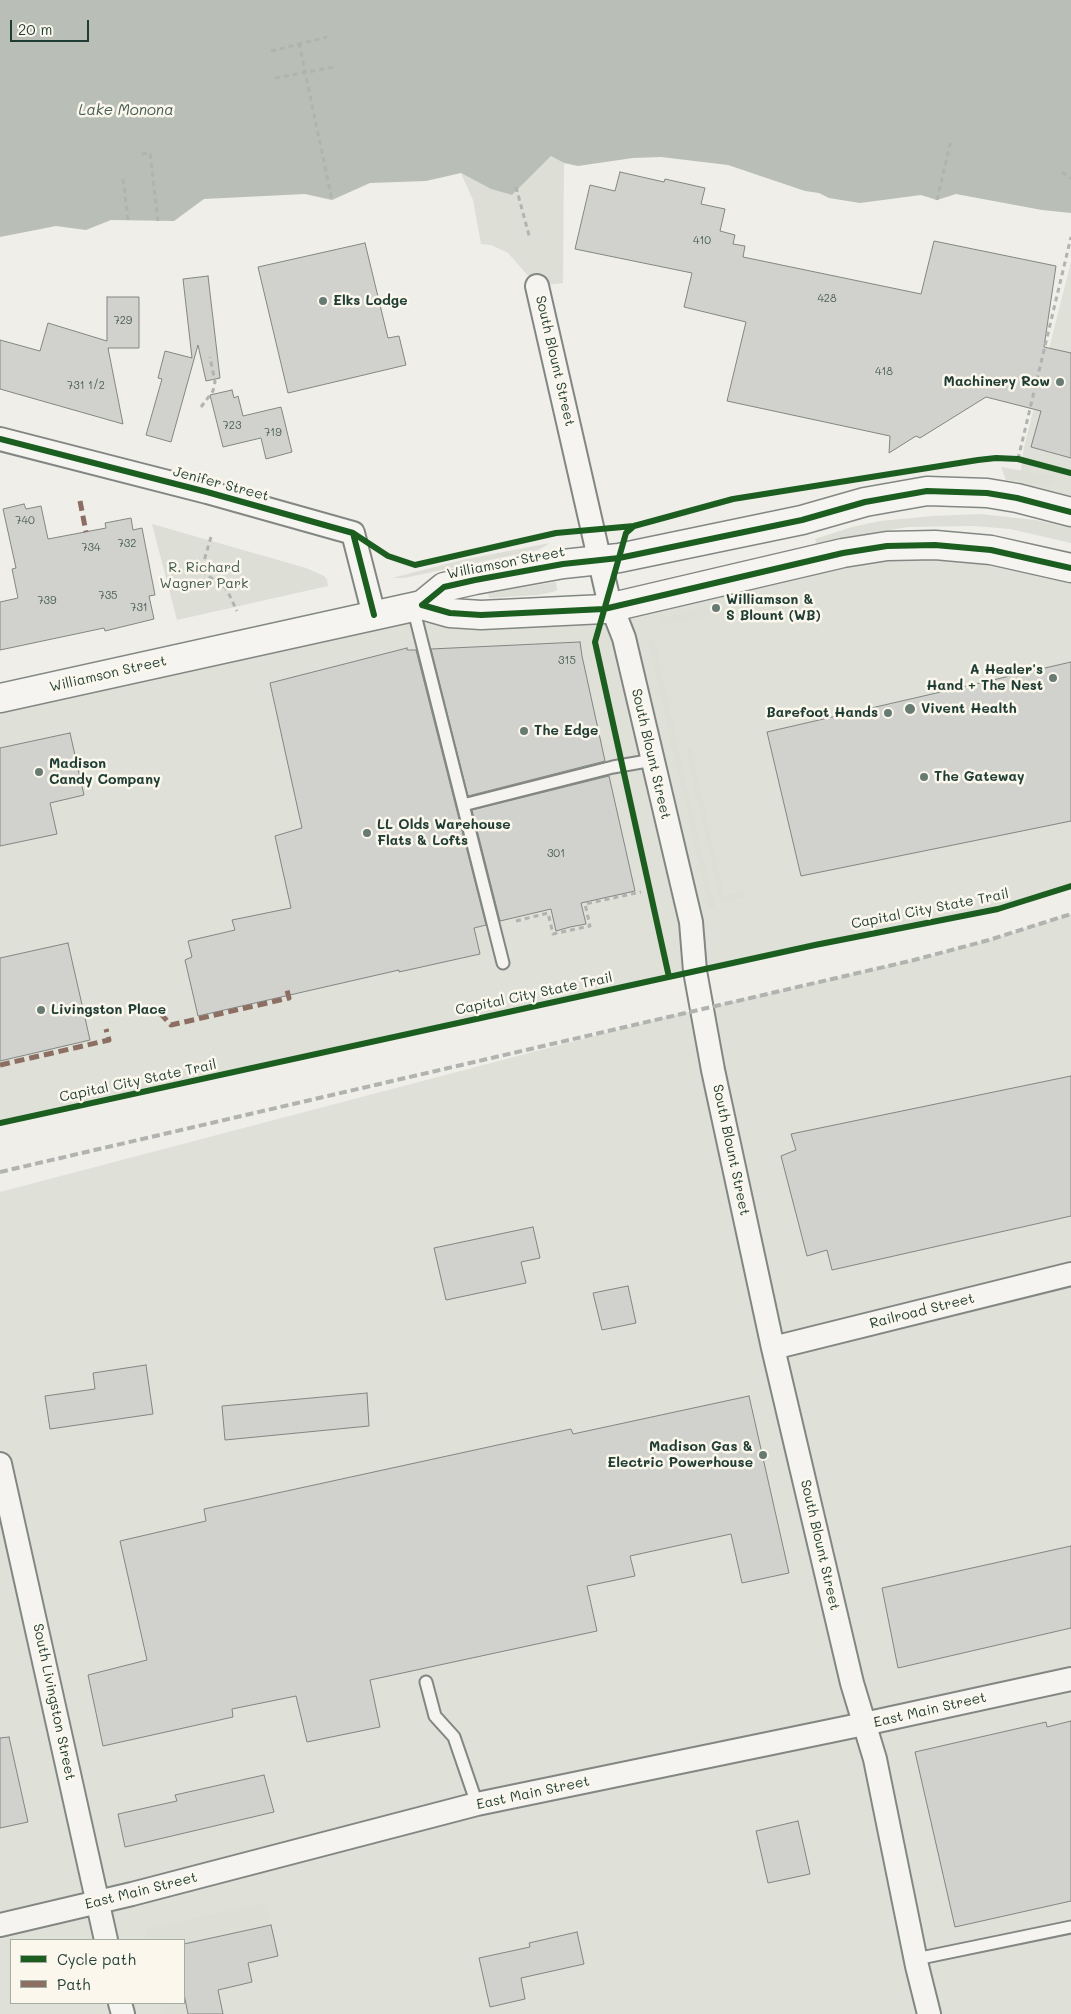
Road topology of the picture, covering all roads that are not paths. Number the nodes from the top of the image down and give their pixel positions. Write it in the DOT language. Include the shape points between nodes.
graph roads {
  1 [pos="537,286"];
  2 [pos="0,439"];
  3 [pos="1071,512"];
  4 [pos="599,560"];
  5 [pos="1071,568"];
  6 [pos="417,606"];
  7 [pos="612,607"];
  8 [pos="374,615"];
  9 [pos="0,698"];
  10 [pos="653,760"];
  11 [pos="463,805"];
  12 [pos="503,963"];
  13 [pos="1071,1274"];
  14 [pos="773,1348"];
  15 [pos="0,1464"];
  16 [pos="1071,1679"];
  17 [pos="426,1682"];
  18 [pos="864,1724"];
  19 [pos="477,1804"];
  20 [pos="97,1903"];
  21 [pos="0,1925"];
  22 [pos="1071,1927"];
  23 [pos="106,1939"];
  24 [pos="916,1960"];
  25 [pos="929,2014"];
  1 -- 4 [label="street, South Blount Street"];
  2 -- 8 [label="street, Jenifer Street" via="353,533"];
  3 -- 4 [label="street, Williamson Street" via="987,493 927,492 865,502 802,520"];
  4 -- 6 [label="street, Williamson Street" via="444,587"];
  4 -- 7 [label="street, South Blount Street"];
  5 -- 7 [label="street, Williamson Street" via="991,550 935,545 887,546 843,553"];
  6 -- 7 [label="street, Williamson Street" via="481,615"];
  6 -- 8 [label="street, Williamson Street"];
  6 -- 11 [label="lane"];
  7 -- 10 [label="street, South Blount Street" via="624,638"];
  8 -- 9 [label="street, Williamson Street"];
  10 -- 11 [label="lane"];
  10 -- 14 [label="street, South Blount Street" via="691,922 695,971 715,1078"];
  11 -- 12 [label="lane"];
  13 -- 14 [label="street, Railroad Street"];
  14 -- 18 [label="street, South Blount Street"];
  15 -- 20 [label="street, South Livingston Street"];
  16 -- 18 [label="street, East Main Street"];
  17 -- 19 [label="lane" via="435,1716 454,1736"];
  18 -- 19 [label="street, East Main Street"];
  18 -- 24 [label="street, South Blount Street" via="877,1768"];
  19 -- 20 [label="street, East Main Street"];
  20 -- 21 [label="street, East Main Street"];
  20 -- 23 [label="street, South Livingston Street"];
  22 -- 24 [label="lane"];
  24 -- 25 [label="street, South Blount Street"];
}
